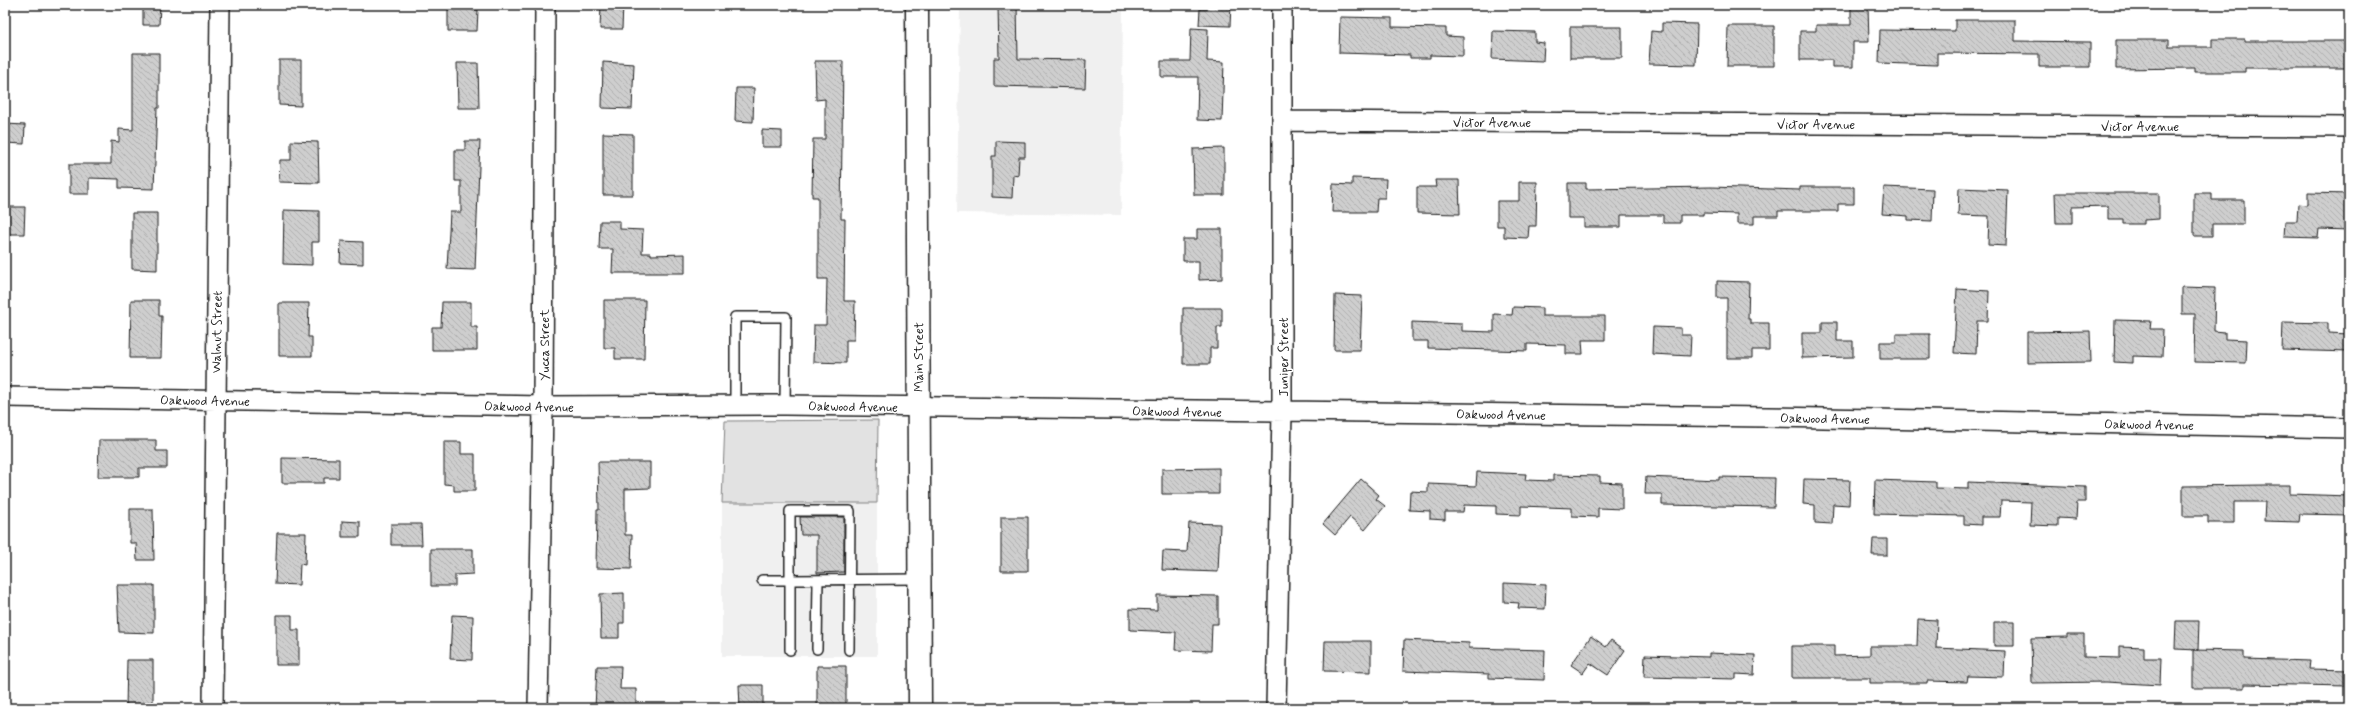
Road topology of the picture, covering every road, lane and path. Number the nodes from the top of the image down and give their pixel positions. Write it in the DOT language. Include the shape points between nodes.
graph roads {
  1 [pos="220,5"];
  2 [pos="545,5"];
  3 [pos="917,5"];
  4 [pos="1282,5"];
  5 [pos="1283,121"];
  6 [pos="2349,127"];
  7 [pos="5,397"];
  8 [pos="215,400"];
  9 [pos="785,405"];
  10 [pos="543,406"];
  11 [pos="735,406"];
  12 [pos="918,407"];
  13 [pos="1282,412"];
  14 [pos="2349,428"];
  15 [pos="919,579"];
  16 [pos="762,580"];
  17 [pos="790,580"];
  18 [pos="818,580"];
  19 [pos="849,580"];
  20 [pos="817,649"];
  21 [pos="790,650"];
  22 [pos="849,650"];
  23 [pos="213,708"];
  24 [pos="538,708"];
  25 [pos="920,708"];
  26 [pos="1276,708"];
  1 -- 8 [label="street, Walnut Street"];
  2 -- 10 [label="street, Yucca Street"];
  3 -- 12 [label="main road, Main Street"];
  4 -- 5 [label="street, Juniper Street"];
  5 -- 6 [label="street, Victor Avenue"];
  5 -- 13 [label="street, Juniper Street"];
  7 -- 8 [label="street, Oakwood Avenue"];
  8 -- 10 [label="street, Oakwood Avenue"];
  8 -- 23 [label="street, Walnut Street"];
  9 -- 11 [label="street, Oakwood Avenue"];
  9 -- 11 [label="lane" via="786,317 735,317"];
  9 -- 12 [label="street, Oakwood Avenue"];
  10 -- 11 [label="street, Oakwood Avenue"];
  10 -- 24 [label="street, Yucca Street"];
  12 -- 13 [label="street, Oakwood Avenue"];
  12 -- 15 [label="main road, Main Street"];
  13 -- 14 [label="street, Oakwood Avenue" via="1775,417"];
  13 -- 26 [label="street, Juniper Street"];
  15 -- 19 [label="lane"];
  15 -- 25 [label="main road, Main Street"];
  16 -- 17 [label="lane"];
  17 -- 18 [label="lane"];
  17 -- 19 [label="lane" via="790,511 850,511"];
  17 -- 21 [label="lane"];
  18 -- 19 [label="lane"];
  18 -- 20 [label="lane"];
  19 -- 22 [label="lane"];
}
